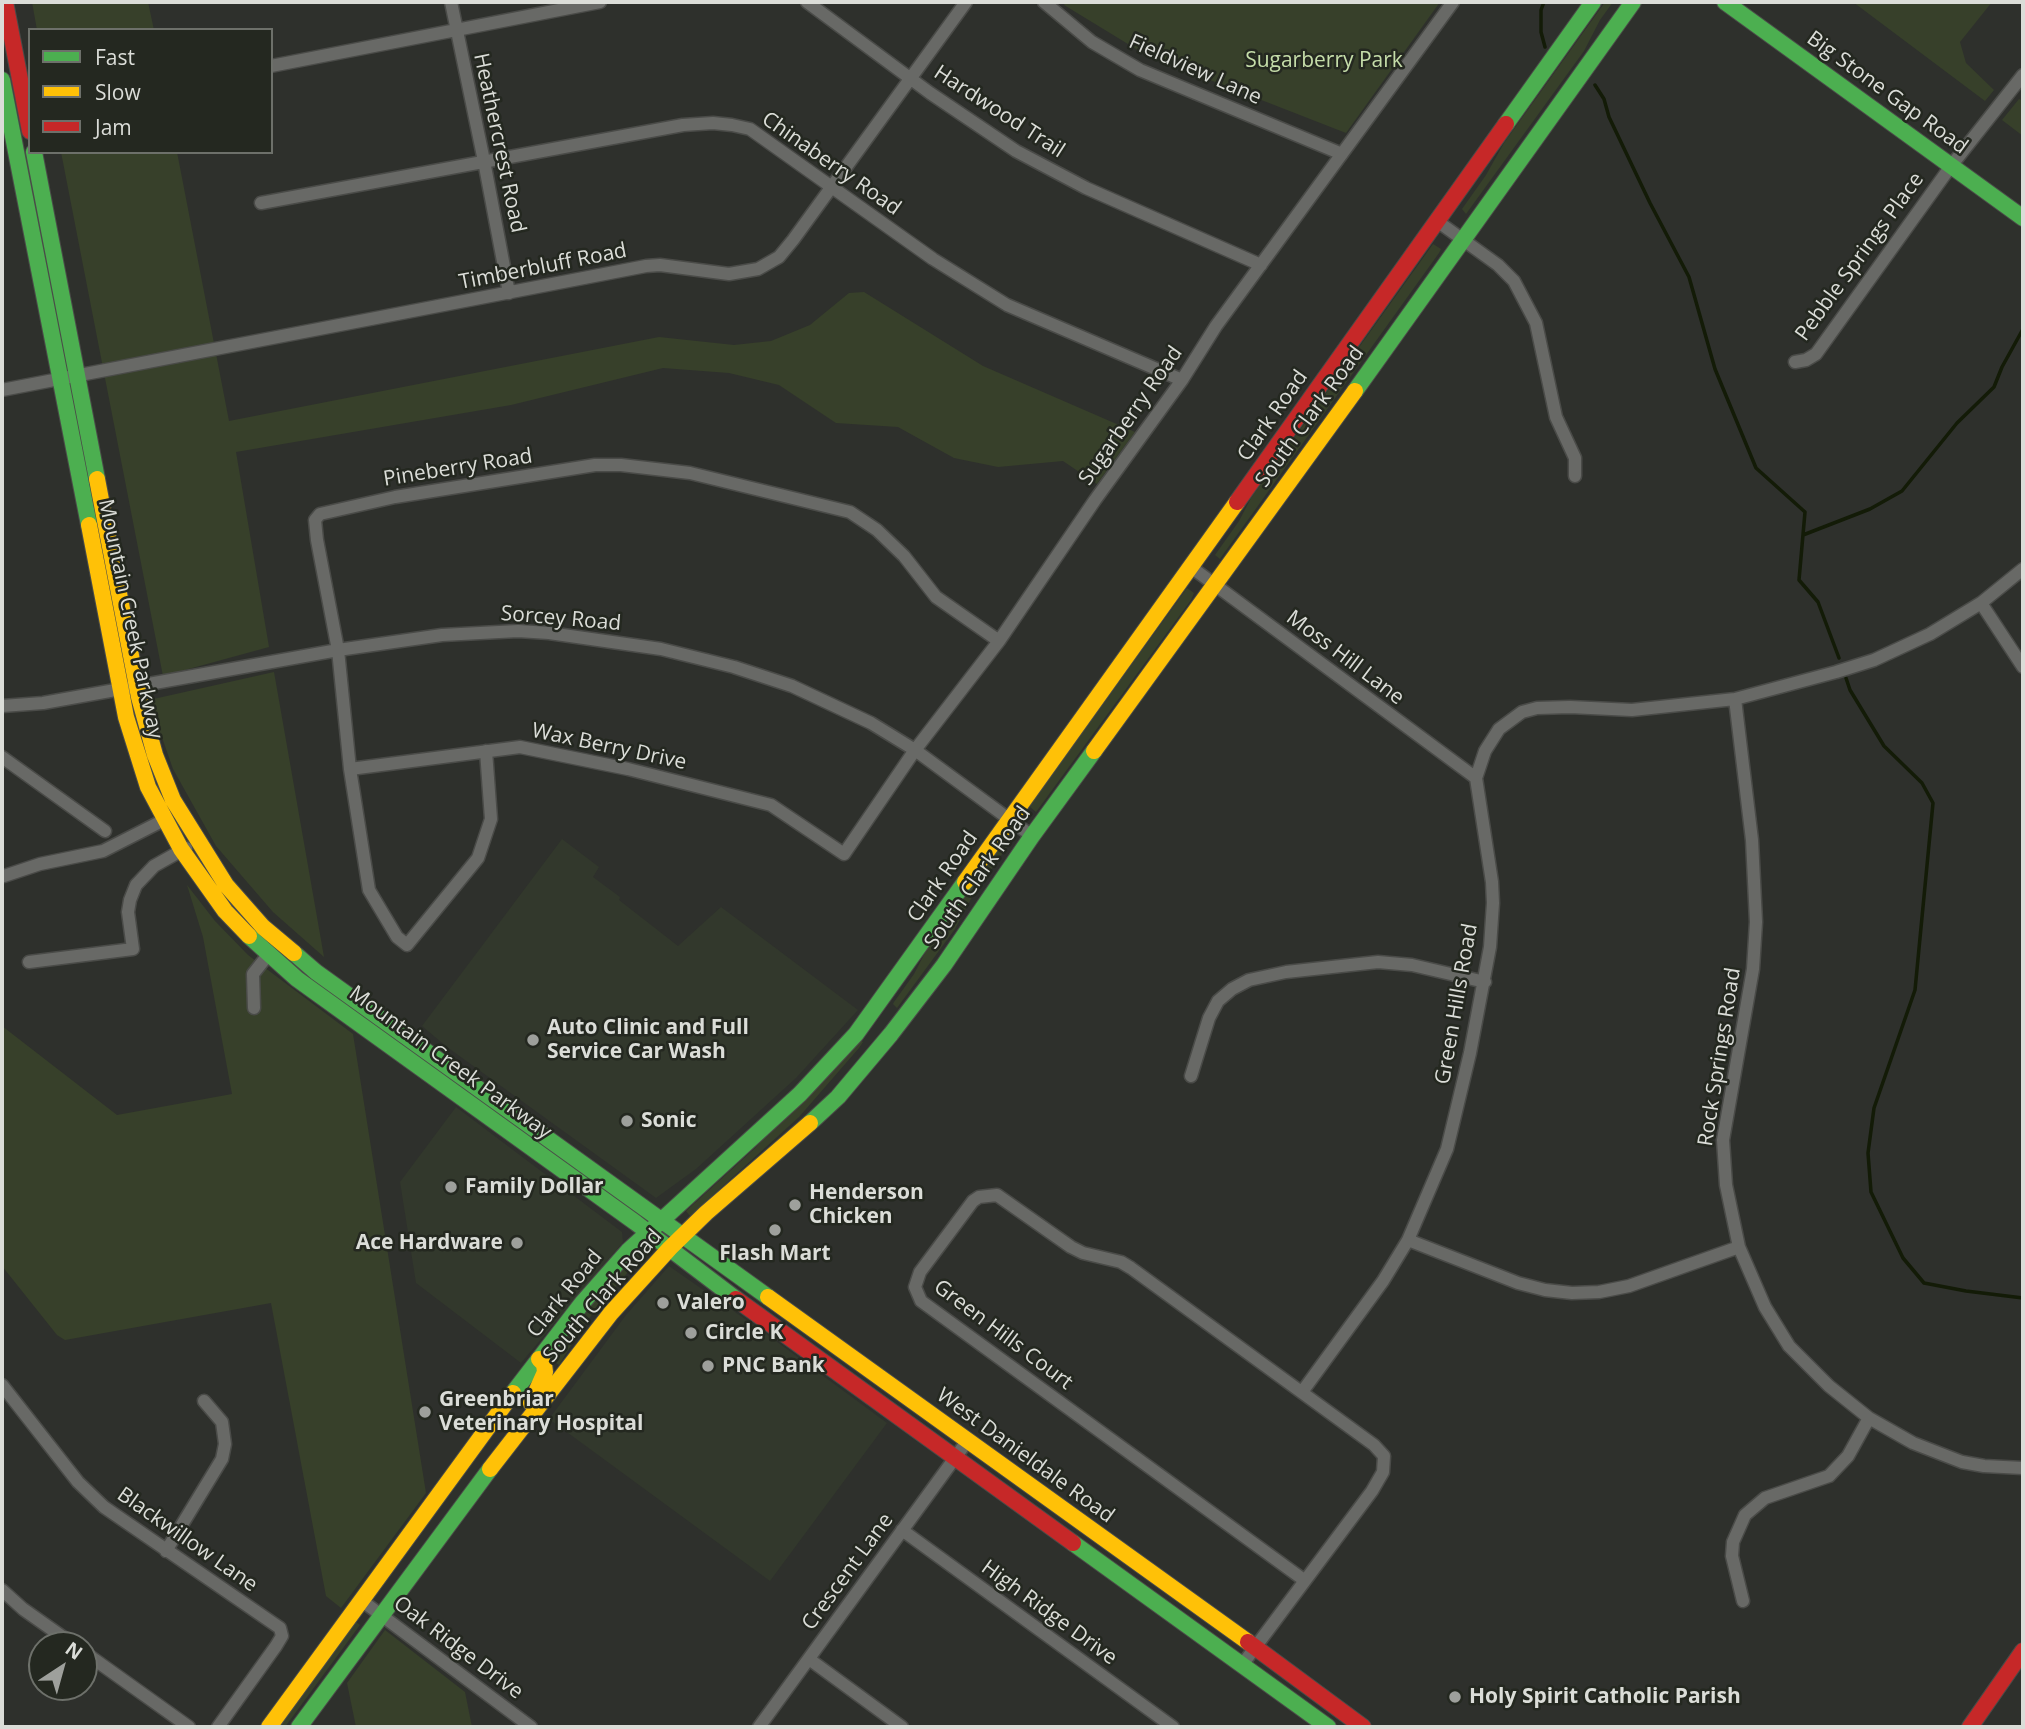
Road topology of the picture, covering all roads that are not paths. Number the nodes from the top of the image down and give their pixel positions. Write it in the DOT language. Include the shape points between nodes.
graph roads {
  1 [pos="5,2"];
  2 [pos="451,2"];
  3 [pos="600,2"];
  4 [pos="807,2"];
  5 [pos="966,2"];
  6 [pos="1044,2"];
  7 [pos="1452,2"];
  8 [pos="1593,2"];
  9 [pos="1633,2"];
  10 [pos="1726,2"];
  11 [pos="455,28"];
  12 [pos="273,66"];
  13 [pos="2023,75"];
  14 [pos="910,78"];
  15 [pos="2,80"];
  16 [pos="28,121"];
  17 [pos="34,154"];
  18 [pos="1342,154"];
  19 [pos="484,161"];
  20 [pos="1951,166"];
  21 [pos="831,185"];
  22 [pos="261,203"];
  23 [pos="2023,218"];
  24 [pos="1437,220"];
  25 [pos="1464,240"];
  26 [pos="1261,265"];
  27 [pos="509,293"];
  28 [pos="1795,362"];
  29 [pos="77,377"];
  30 [pos="60,379"];
  31 [pos="1182,380"];
  32 [pos="2,390"];
  33 [pos="1575,476"];
  34 [pos="1191,567"];
  35 [pos="2023,569"];
  36 [pos="1215,584"];
  37 [pos="1981,603"];
  38 [pos="999,641"];
  39 [pos="338,650"];
  40 [pos="2023,667"];
  41 [pos="136,686"];
  42 [pos="120,689"];
  43 [pos="1735,698"];
  44 [pos="2,706"];
  45 [pos="915,750"];
  46 [pos="486,751"];
  47 [pos="2,757"];
  48 [pos="350,769"];
  49 [pos="1476,778"];
  50 [pos="164,820"];
  51 [pos="1009,820"];
  52 [pos="105,831"];
  53 [pos="1032,836"];
  54 [pos="199,845"];
  55 [pos="181,849"];
  56 [pos="844,854"];
  57 [pos="4,876"];
  58 [pos="268,955"];
  59 [pos="29,962"];
  60 [pos="1485,982"];
  61 [pos="254,1009"];
  62 [pos="869,1016"];
  63 [pos="891,1034"];
  64 [pos="438,1059"];
  65 [pos="427,1073"];
  66 [pos="1191,1076"];
  67 [pos="663,1220"];
  68 [pos="649,1233"];
  69 [pos="683,1235"];
  70 [pos="1408,1240"];
  71 [pos="1739,1247"];
  72 [pos="670,1248"];
  73 [pos="819,1334"];
  74 [pos="810,1351"];
  75 [pos="538,1359"];
  76 [pos="2,1385"];
  77 [pos="1302,1392"];
  78 [pos="907,1396"];
  79 [pos="204,1401"];
  80 [pos="895,1413"];
  81 [pos="1869,1418"];
  82 [pos="524,1423"];
  83 [pos="968,1440"];
  84 [pos="467,1457"];
  85 [pos="956,1457"];
  86 [pos="2023,1468"];
  87 [pos="487,1473"];
  88 [pos="902,1530"];
  89 [pos="166,1551"];
  90 [pos="1304,1580"];
  91 [pos="2,1590"];
  92 [pos="361,1600"];
  93 [pos="1743,1601"];
  94 [pos="382,1615"];
  95 [pos="54,1631"];
  96 [pos="1255,1647"];
  97 [pos="2022,1654"];
  98 [pos="809,1659"];
  99 [pos="98,1662"];
  100 [pos="1242,1665"];
  101 [pos="1343,1722"];
  102 [pos="189,1727"];
  103 [pos="218,1727"];
  104 [pos="269,1727"];
  105 [pos="299,1727"];
  106 [pos="531,1727"];
  107 [pos="759,1727"];
  108 [pos="902,1727"];
  109 [pos="1173,1727"];
  110 [pos="1328,1727"];
  111 [pos="1363,1727"];
  112 [pos="1970,1727"];
  1 -- 16 [label="main road"];
  2 -- 11 [label="street, Heathercrest Road"];
  3 -- 11 [label="street"];
  4 -- 14 [label="street, Hardwood Trail"];
  5 -- 14 [label="street, Timberbluff Road"];
  6 -- 18 [label="street, Fieldview Lane" via="1092,41 1140,70"];
  7 -- 18 [label="street, Sugarberry Road"];
  8 -- 24 [label="main road, Clark Road"];
  9 -- 25 [label="main road, South Clark Road"];
  10 -- 20 [label="main road, Big Stone Gap Road"];
  11 -- 12 [label="street"];
  11 -- 19 [label="street, Heathercrest Road"];
  13 -- 20 [label="street, Pebble Springs Place"];
  14 -- 21 [label="street, Timberbluff Road"];
  14 -- 26 [label="street, Hardwood Trail" via="1028,158"];
  15 -- 30 [label="main road, Mountain Creek Parkway"];
  17 -- 29 [label="main road, Mountain Creek Parkway"];
  18 -- 26 [label="street, Sugarberry Road"];
  19 -- 21 [label="street, Chinaberry Road" via="713,123 751,129"];
  19 -- 22 [label="street, Chinaberry Road"];
  19 -- 27 [label="street, Heathercrest Road"];
  20 -- 23 [label="main road, Big Stone Gap Road"];
  20 -- 28 [label="street, Pebble Springs Place" via="1816,354"];
  21 -- 27 [label="street, Timberbluff Road" via="779,257 758,269 729,274 660,265"];
  21 -- 31 [label="street, Chinaberry Road" via="933,259 1007,304"];
  24 -- 25 [label="street"];
  24 -- 34 [label="main road, Clark Road"];
  25 -- 33 [label="street" via="1514,281 1536,323 1556,417 1575,458"];
  25 -- 36 [label="main road, South Clark Road"];
  26 -- 31 [label="street, Sugarberry Road"];
  27 -- 29 [label="street, Timberbluff Road"];
  29 -- 30 [label="street, Timberbluff Road"];
  29 -- 41 [label="main road, Mountain Creek Parkway"];
  30 -- 32 [label="street, Timberbluff Road"];
  30 -- 42 [label="main road, Mountain Creek Parkway"];
  31 -- 38 [label="street, Sugarberry Road"];
  34 -- 36 [label="street, Moss Hill Lane"];
  34 -- 51 [label="main road, Clark Road"];
  35 -- 37 [label="street, Green Hills Road"];
  36 -- 49 [label="street, Moss Hill Lane"];
  36 -- 53 [label="main road, South Clark Road"];
  37 -- 40 [label="street"];
  37 -- 43 [label="street, Green Hills Road" via="1874,660"];
  38 -- 39 [label="street, Pineberry Road" via="936,597 904,556 850,512 690,473 595,465 395,497 320,514 315,520 317,540"];
  38 -- 45 [label="street, Sugarberry Road"];
  39 -- 41 [label="street, Sorcey Road"];
  39 -- 45 [label="street, Sorcey Road" via="442,635 518,631 661,649 792,686 871,723"];
  39 -- 48 [label="street, Pineberry Road"];
  41 -- 42 [label="street, Sorcey Road"];
  41 -- 54 [label="main road, Mountain Creek Parkway" via="155,755 173,800"];
  42 -- 44 [label="street, Sorcey Road"];
  42 -- 50 [label="main road, Mountain Creek Parkway" via="135,752"];
  43 -- 49 [label="street, Green Hills Road" via="1632,710 1570,707 1522,712 1490,741"];
  43 -- 71 [label="street, Rock Springs Road" via="1752,840 1756,922 1753,969 1723,1140 1726,1185"];
  45 -- 51 [label="street, Sorcey Road"];
  45 -- 56 [label="street, Sugarberry Road"];
  46 -- 48 [label="street, Wax Berry Drive"];
  46 -- 48 [label="street, Pineberry Road" via="491,819 478,858 407,945 397,937 369,890"];
  46 -- 56 [label="street, Wax Berry Drive" via="520,747 771,805"];
  47 -- 52 [label="street"];
  49 -- 60 [label="street, Green Hills Road" via="1493,903"];
  50 -- 55 [label="main road, Mountain Creek Parkway"];
  50 -- 57 [label="street" via="103,851"];
  51 -- 53 [label="street, Sorcey Road"];
  51 -- 62 [label="main road, Clark Road"];
  53 -- 63 [label="main road, South Clark Road"];
  54 -- 55 [label="street"];
  54 -- 64 [label="main road, Mountain Creek Parkway" via="226,886 263,927"];
  55 -- 58 [label="main road, Mountain Creek Parkway" via="226,911"];
  55 -- 59 [label="street" via="154,866 136,885 128,912 133,949"];
  58 -- 61 [label="street" via="253,974"];
  58 -- 65 [label="main road, Mountain Creek Parkway"];
  60 -- 66 [label="street" via="1378,962 1286,972 1249,981 1218,1002"];
  60 -- 70 [label="street, Green Hills Road" via="1447,1149"];
  62 -- 63 [label="main road"];
  62 -- 67 [label="main road, Clark Road" via="800,1094"];
  63 -- 69 [label="main road, South Clark Road" via="838,1097"];
  64 -- 65 [label="main road"];
  64 -- 67 [label="main road, Mountain Creek Parkway"];
  65 -- 68 [label="main road, Mountain Creek Parkway"];
  67 -- 68 [label="main road, Clark Road"];
  67 -- 69 [label="main road, West Danieldale Road"];
  68 -- 72 [label="main road, West Danieldale Road"];
  68 -- 75 [label="main road, Clark Road" via="604,1278"];
  69 -- 72 [label="main road, South Clark Road"];
  69 -- 73 [label="main road, West Danieldale Road"];
  70 -- 71 [label="street" via="1518,1283 1572,1293 1629,1286"];
  70 -- 77 [label="street, Green Hills Road"];
  71 -- 81 [label="street, Rock Springs Road" via="1765,1307 1789,1346"];
  72 -- 74 [label="main road, West Danieldale Road"];
  72 -- 82 [label="main road, South Clark Road" via="611,1313"];
  73 -- 74 [label="main road"];
  73 -- 78 [label="main road, West Danieldale Road"];
  74 -- 80 [label="main road, West Danieldale Road"];
  75 -- 82 [label="main road" via="545,1371"];
  75 -- 84 [label="main road, Clark Road"];
  76 -- 89 [label="street, Blackwillow Lane" via="78,1482 104,1507"];
  77 -- 90 [label="street, Green Hills Court" via="1374,1445 1385,1463 1372,1490"];
  77 -- 90 [label="street, Green Hills Court" via="1138,1272 1071,1247 997,1195 973,1201 916,1280 917,1294 926,1305"];
  78 -- 80 [label="main road"];
  78 -- 83 [label="main road, West Danieldale Road"];
  79 -- 89 [label="street" via="222,1422 222,1459"];
  80 -- 85 [label="main road, West Danieldale Road"];
  81 -- 86 [label="street, Rock Springs Road" via="1913,1443 1962,1462"];
  81 -- 93 [label="street" via="1848,1456 1829,1476 1765,1499 1745,1515 1732,1556"];
  82 -- 87 [label="main road, South Clark Road"];
  83 -- 85 [label="street, Crescent Lane"];
  83 -- 96 [label="main road, West Danieldale Road"];
  84 -- 87 [label="main road"];
  84 -- 92 [label="main road, Clark Road"];
  85 -- 88 [label="street, Crescent Lane"];
  85 -- 100 [label="main road, West Danieldale Road"];
  87 -- 94 [label="main road, South Clark Road"];
  88 -- 98 [label="street, Crescent Lane"];
  88 -- 109 [label="street, High Ridge Drive"];
  89 -- 103 [label="street, Blackwillow Lane" via="280,1628 282,1636 276,1646"];
  90 -- 96 [label="street, Green Hills Court"];
  91 -- 95 [label="street"];
  92 -- 94 [label="street, Oak Ridge Drive"];
  92 -- 104 [label="main road, Clark Road"];
  94 -- 105 [label="main road, South Clark Road"];
  94 -- 106 [label="street, Oak Ridge Drive"];
  96 -- 100 [label="street, Green Hills Court"];
  96 -- 101 [label="main road, West Danieldale Road"];
  97 -- 112 [label="main road"];
  98 -- 107 [label="street, Crescent Lane"];
  98 -- 108 [label="street"];
  99 -- 102 [label="street"];
  100 -- 110 [label="main road, West Danieldale Road"];
  101 -- 111 [label="main road, West Danieldale Road"];
}
